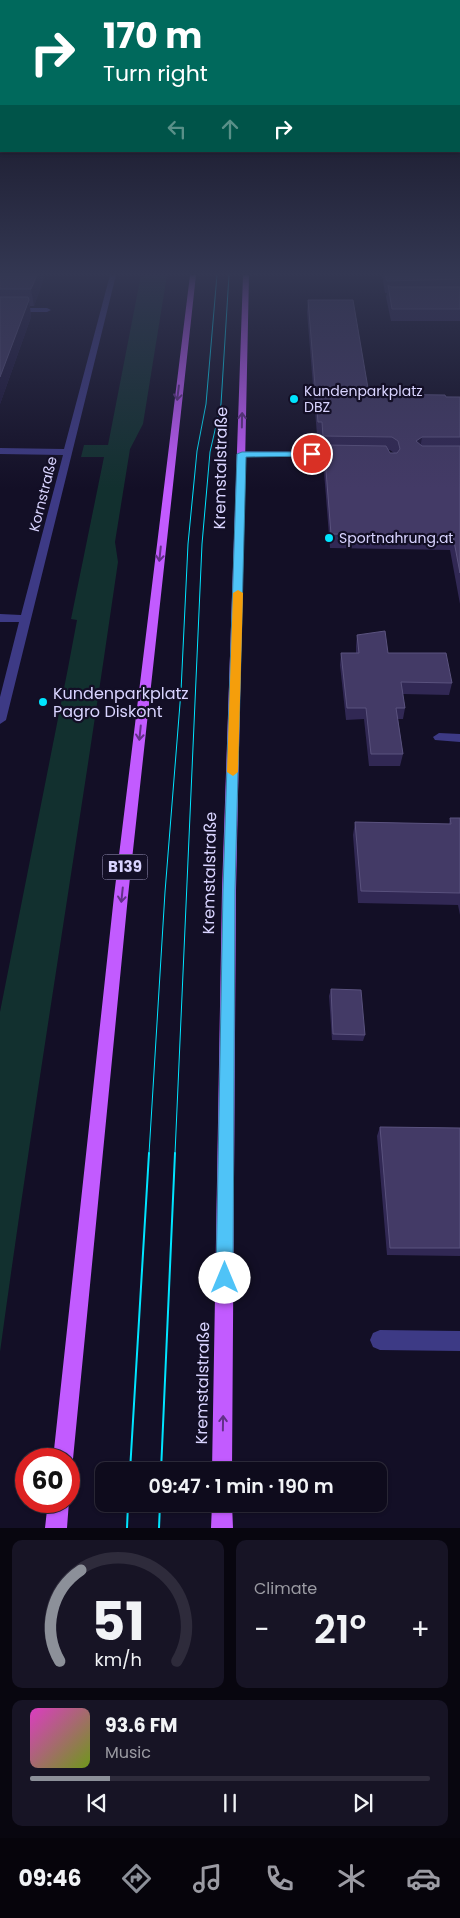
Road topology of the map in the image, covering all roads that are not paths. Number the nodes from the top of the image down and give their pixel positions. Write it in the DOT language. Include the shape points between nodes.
graph roads {
  1 [pos="95,346"];
  2 [pos="185,346"];
  3 [pos="244,346"];
  4 [pos="0,452"];
  5 [pos="68,452"];
  6 [pos="242,454"];
  7 [pos="351,455"];
  8 [pos="0,618"];
  9 [pos="26,618"];
  10 [pos="0,720"];
  11 [pos="439,737"];
  12 [pos="460,738"];
  13 [pos="380,1340"];
  14 [pos="460,1341"];
  15 [pos="65,1448"];
  16 [pos="222,1462"];
  17 [pos="222,1512"];
  18 [pos="58,1513"];
  19 [pos="56,1528"];
  20 [pos="222,1528"];
  1 -- 5 [label="street, Kornstraße"];
  2 -- 15 [label="main road, B139, one-way" via="122,896"];
  6 -- 3 [label="main road, Kremstalstraße, one-way"];
  4 -- 5 [label="street"];
  5 -- 9 [label="street, Kornstraße"];
  6 -- 7 [label="street"];
  16 -- 6 [label="main road, Kremstalstraße, one-way" via="229,890"];
  8 -- 9 [label="street"];
  9 -- 10 [label="street, Kornstraße"];
  11 -- 12 [label="street"];
  13 -- 14 [label="street"];
  17 -- 20 [label="main road"];
  18 -- 19 [label="main road"];
}
